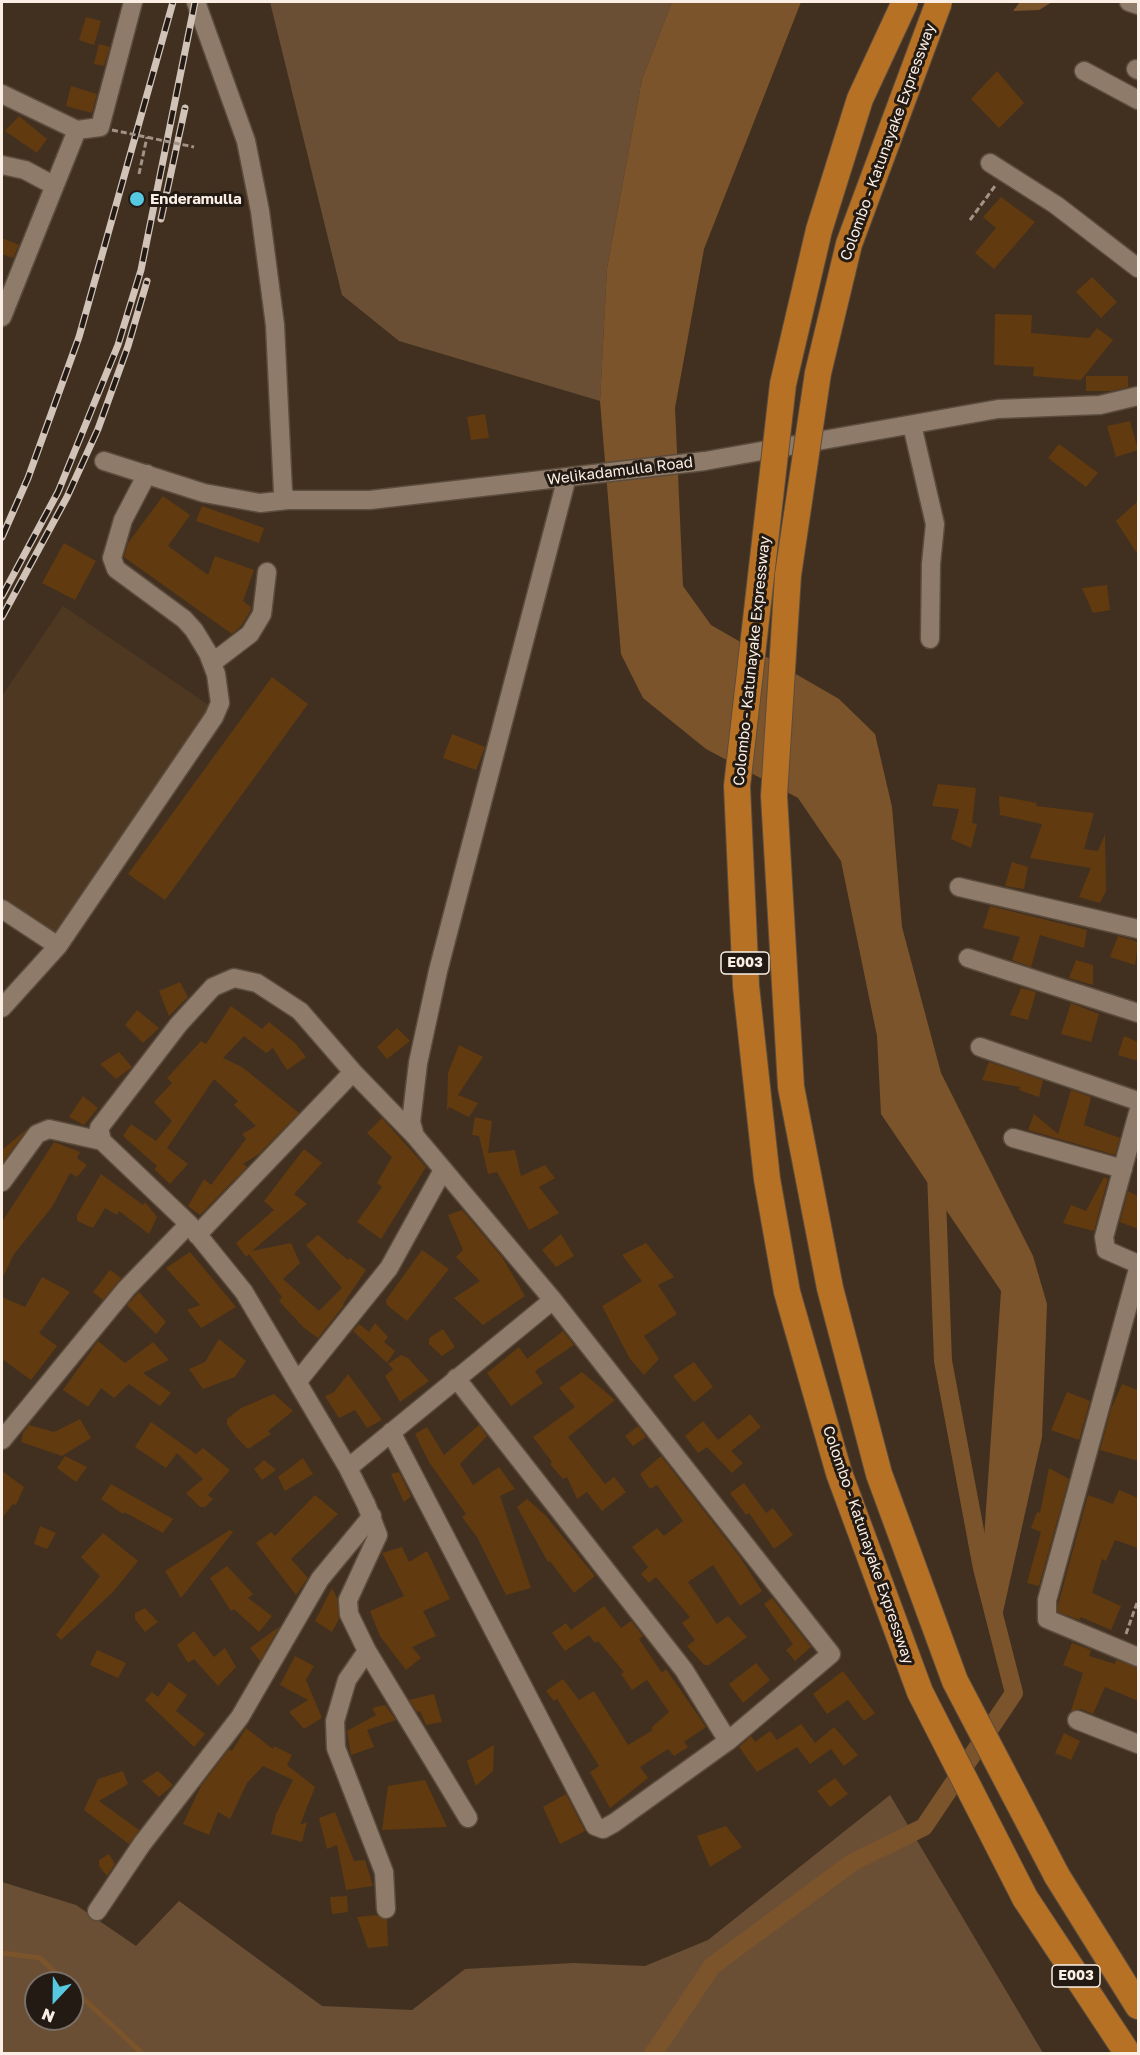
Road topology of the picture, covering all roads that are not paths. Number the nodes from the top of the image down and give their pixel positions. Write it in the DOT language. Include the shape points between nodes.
graph roads {
  1 [pos="133,2"];
  2 [pos="196,2"];
  3 [pos="905,2"];
  4 [pos="939,2"];
  5 [pos="1129,2"];
  6 [pos="1138,5"];
  7 [pos="1084,71"];
  8 [pos="2,94"];
  9 [pos="1138,100"];
  10 [pos="77,130"];
  11 [pos="2,165"];
  12 [pos="998,167"];
  13 [pos="53,185"];
  14 [pos="1138,268"];
  15 [pos="2,317"];
  16 [pos="1138,396"];
  17 [pos="912,425"];
  18 [pos="104,461"];
  19 [pos="147,474"];
  20 [pos="567,477"];
  21 [pos="288,500"];
  22 [pos="267,572"];
  23 [pos="930,639"];
  24 [pos="212,663"];
  25 [pos="959,886"];
  26 [pos="2,909"];
  27 [pos="1138,929"];
  28 [pos="58,946"];
  29 [pos="968,958"];
  30 [pos="2,1008"];
  31 [pos="1138,1013"];
  32 [pos="980,1047"];
  33 [pos="353,1072"];
  34 [pos="1138,1101"];
  35 [pos="1138,1113"];
  36 [pos="415,1136"];
  37 [pos="1013,1138"];
  38 [pos="102,1141"];
  39 [pos="1123,1169"];
  40 [pos="443,1170"];
  41 [pos="2,1182"];
  42 [pos="193,1229"];
  43 [pos="1138,1264"];
  44 [pos="1138,1269"];
  45 [pos="553,1300"];
  46 [pos="456,1378"];
  47 [pos="298,1381"];
  48 [pos="390,1432"];
  49 [pos="2,1440"];
  50 [pos="348,1468"];
  51 [pos="372,1516"];
  52 [pos="367,1651"];
  53 [pos="1138,1657"];
  54 [pos="1077,1720"];
  55 [pos="728,1741"];
  56 [pos="1138,1744"];
  57 [pos="468,1818"];
  58 [pos="386,1909"];
  59 [pos="98,1911"];
  60 [pos="1138,2006"];
  61 [pos="1128,2054"];
  1 -- 10 [label="street" via="100,128"];
  2 -- 21 [label="street" via="246,141 260,211 276,325 283,492"];
  3 -- 61 [label="highway, Colombo - Katunayake Expressway / E003, bridge" via="860,99 819,230 783,384 736,786 746,986 768,1179 787,1292 839,1473 920,1692 1025,1898"];
  4 -- 60 [label="highway, Colombo - Katunayake Expressway / E003, bridge" via="849,244 818,373 788,575 774,796 791,1087 830,1288 879,1474 955,1681 1057,1876"];
  5 -- 6 [label="street"];
  7 -- 9 [label="street"];
  8 -- 10 [label="street"];
  10 -- 13 [label="street"];
  11 -- 13 [label="street" via="25,170"];
  12 -- 14 [label="street" via="1056,205"];
  13 -- 15 [label="street"];
  16 -- 17 [label="street, Welikadamulla Road" via="1100,405 998,409"];
  17 -- 20 [label="street, Welikadamulla Road" via="705,461"];
  17 -- 23 [label="street" via="935,524"];
  18 -- 19 [label="street, Welikadamulla Road"];
  19 -- 21 [label="street, Welikadamulla Road" via="204,494 260,503"];
  19 -- 24 [label="street" via="123,520 112,558 116,569 126,578 184,619"];
  20 -- 21 [label="street, Welikadamulla Road" via="370,500"];
  20 -- 36 [label="street" via="438,971 418,1063 411,1122"];
  22 -- 24 [label="street" via="262,614 250,634"];
  24 -- 28 [label="street" via="220,703 214,717"];
  25 -- 27 [label="street"];
  26 -- 28 [label="street"];
  28 -- 30 [label="street"];
  29 -- 31 [label="street"];
  32 -- 34 [label="street"];
  33 -- 36 [label="street"];
  33 -- 38 [label="street" via="300,1011 257,983 234,978 213,987 179,1024 99,1128"];
  33 -- 42 [label="street"];
  35 -- 39 [label="street"];
  36 -- 40 [label="street"];
  37 -- 39 [label="street"];
  38 -- 41 [label="street" via="50,1129 37,1134"];
  38 -- 42 [label="street"];
  39 -- 43 [label="street" via="1104,1237 1106,1250"];
  40 -- 45 [label="street"];
  40 -- 47 [label="street" via="389,1268"];
  42 -- 47 [label="street" via="244,1292"];
  42 -- 49 [label="street" via="126,1289"];
  44 -- 53 [label="street" via="1047,1600 1047,1619"];
  45 -- 46 [label="street"];
  45 -- 55 [label="street" via="831,1654"];
  46 -- 48 [label="street"];
  46 -- 55 [label="street" via="684,1670"];
  47 -- 50 [label="street"];
  48 -- 50 [label="street"];
  48 -- 55 [label="street" via="595,1826 603,1829 614,1823"];
  50 -- 51 [label="street"];
  51 -- 52 [label="street" via="378,1535 348,1600 349,1614"];
  51 -- 59 [label="street" via="320,1579 240,1717 142,1844"];
  52 -- 57 [label="street"];
  52 -- 58 [label="street" via="347,1680 335,1721 336,1748 384,1872"];
  54 -- 56 [label="street"];
}
